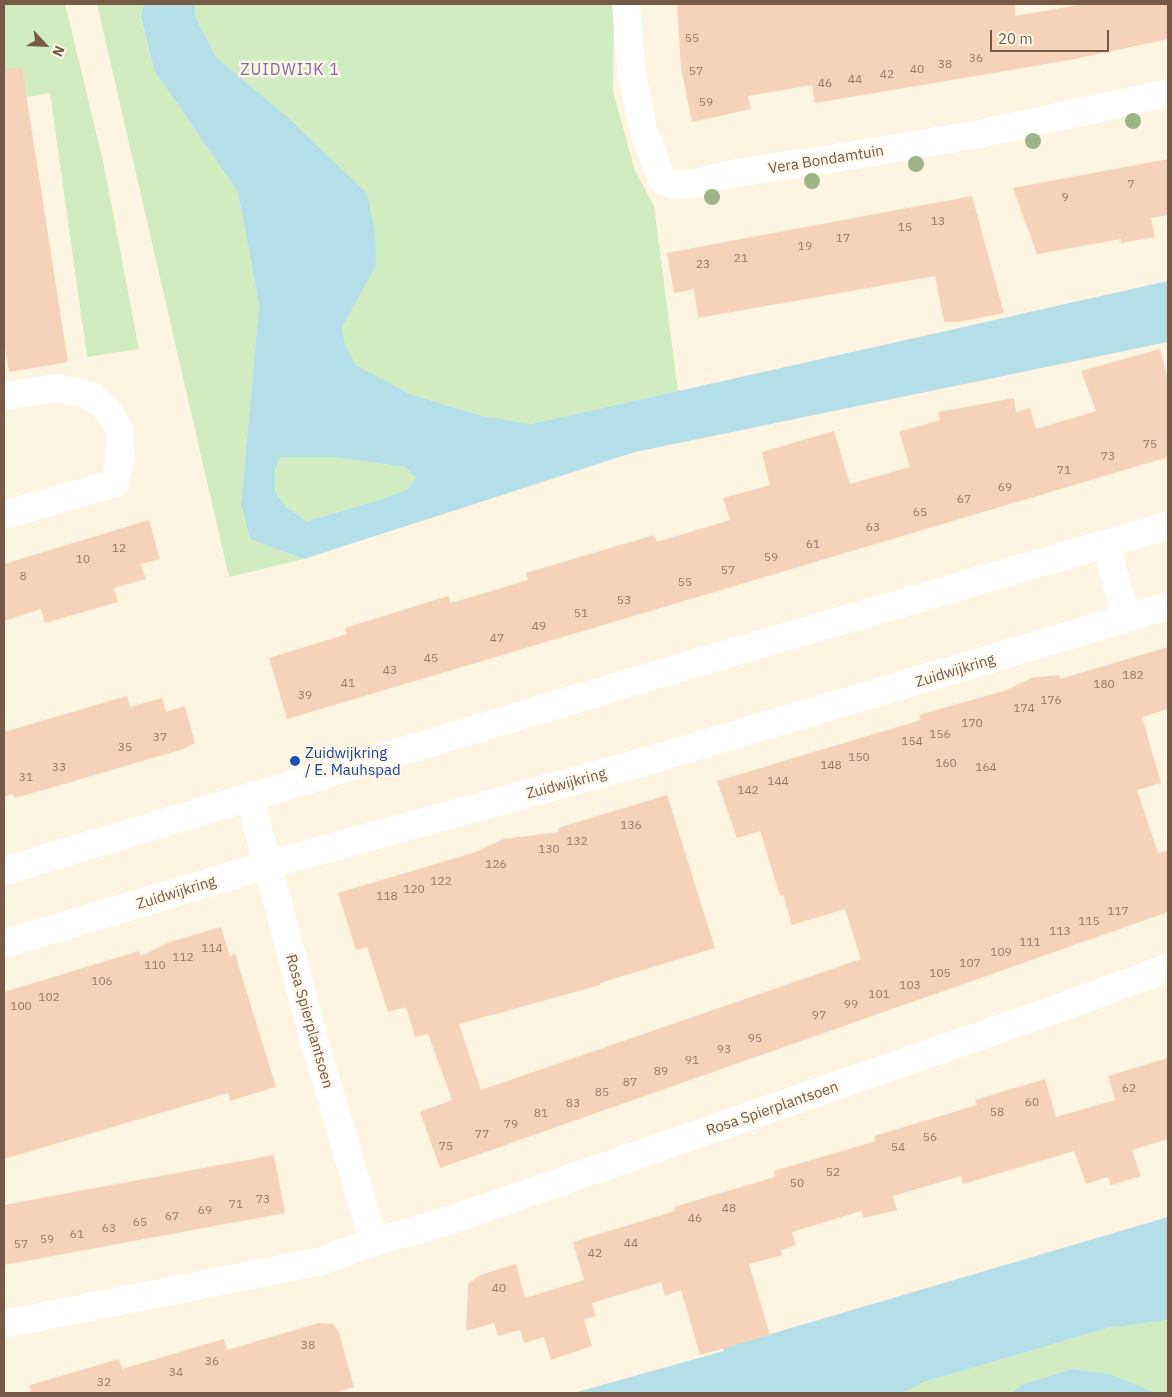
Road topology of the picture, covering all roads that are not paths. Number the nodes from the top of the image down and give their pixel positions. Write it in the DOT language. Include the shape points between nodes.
graph roads {
  1 [pos="626,4"];
  2 [pos="1168,93"];
  3 [pos="4,396"];
  4 [pos="4,515"];
  5 [pos="1168,526"];
  6 [pos="1105,544"];
  7 [pos="1168,606"];
  8 [pos="1127,618"];
  9 [pos="250,798"];
  10 [pos="267,866"];
  11 [pos="4,871"];
  12 [pos="4,944"];
  13 [pos="1168,968"];
  14 [pos="374,1242"];
  15 [pos="4,1324"];
  1 -- 2 [label="street, Vera Bondamtuin" via="631,68 643,129 662,180 675,185 980,134"];
  3 -- 4 [label="street" via="58,388 93,397 109,412 119,429 120,455 115,484"];
  5 -- 6 [label="street"];
  6 -- 8 [label="street"];
  6 -- 9 [label="street"];
  7 -- 8 [label="street, Zuidwijkring"];
  8 -- 10 [label="street, Zuidwijkring" via="640,763"];
  9 -- 10 [label="street, Rosa Spierplantsoen"];
  9 -- 11 [label="street"];
  10 -- 12 [label="street, Zuidwijkring"];
  10 -- 14 [label="street, Rosa Spierplantsoen"];
  13 -- 14 [label="street, Rosa Spierplantsoen" via="448,1221"];
  14 -- 15 [label="street, Rosa Spierplantsoen" via="318,1262"];
}
